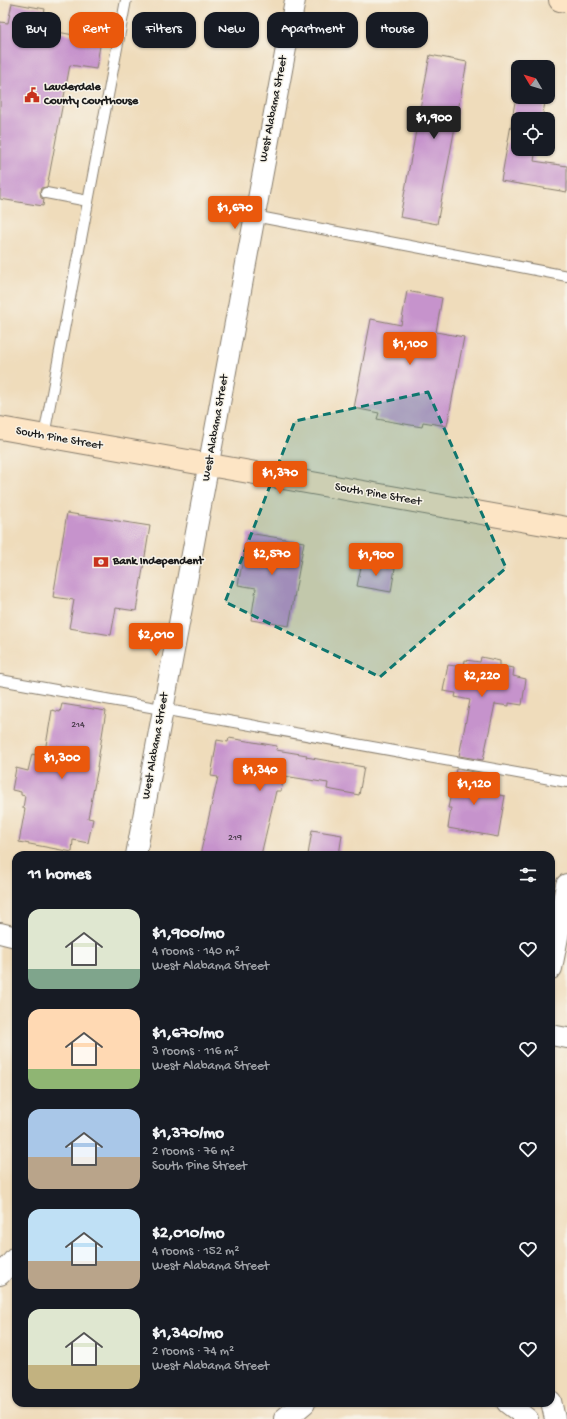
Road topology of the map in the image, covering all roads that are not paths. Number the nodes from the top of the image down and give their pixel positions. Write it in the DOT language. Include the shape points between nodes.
graph roads {
  1 [pos="126,0"];
  2 [pos="295,0"];
  3 [pos="560,0"];
  4 [pos="567,1"];
  5 [pos="46,193"];
  6 [pos="88,201"];
  7 [pos="254,216"];
  8 [pos="567,276"];
  9 [pos="0,428"];
  10 [pos="44,436"];
  11 [pos="209,465"];
  12 [pos="567,528"];
  13 [pos="0,680"];
  14 [pos="163,709"];
  15 [pos="567,782"];
  16 [pos="137,851"];
  17 [pos="567,885"];
  18 [pos="0,934"];
  19 [pos="12,936"];
  20 [pos="555,947"];
  21 [pos="555,1036"];
  22 [pos="567,1038"];
  23 [pos="12,1262"];
  24 [pos="0,1275"];
  25 [pos="299,1407"];
  26 [pos="512,1407"];
  27 [pos="552,1407"];
  28 [pos="285,1419"];
  29 [pos="528,1419"];
  30 [pos="555,1419"];
  1 -- 6 [label="lane"];
  2 -- 7 [label="street, West Alabama Street"];
  3 -- 4 [label="main road"];
  5 -- 6 [label="lane"];
  6 -- 10 [label="lane"];
  7 -- 8 [label="lane"];
  7 -- 11 [label="street, West Alabama Street"];
  9 -- 10 [label="main road, South Pine Street"];
  10 -- 11 [label="main road, South Pine Street"];
  11 -- 12 [label="main road, South Pine Street"];
  11 -- 14 [label="street, West Alabama Street"];
  13 -- 14 [label="lane"];
  14 -- 15 [label="lane"];
  14 -- 16 [label="street, West Alabama Street"];
  17 -- 20 [label="street"];
  18 -- 19 [label="street"];
  21 -- 22 [label="street"];
  23 -- 24 [label="street"];
  25 -- 28 [label="street"];
  26 -- 29 [label="street"];
  27 -- 30 [label="street"];
}
